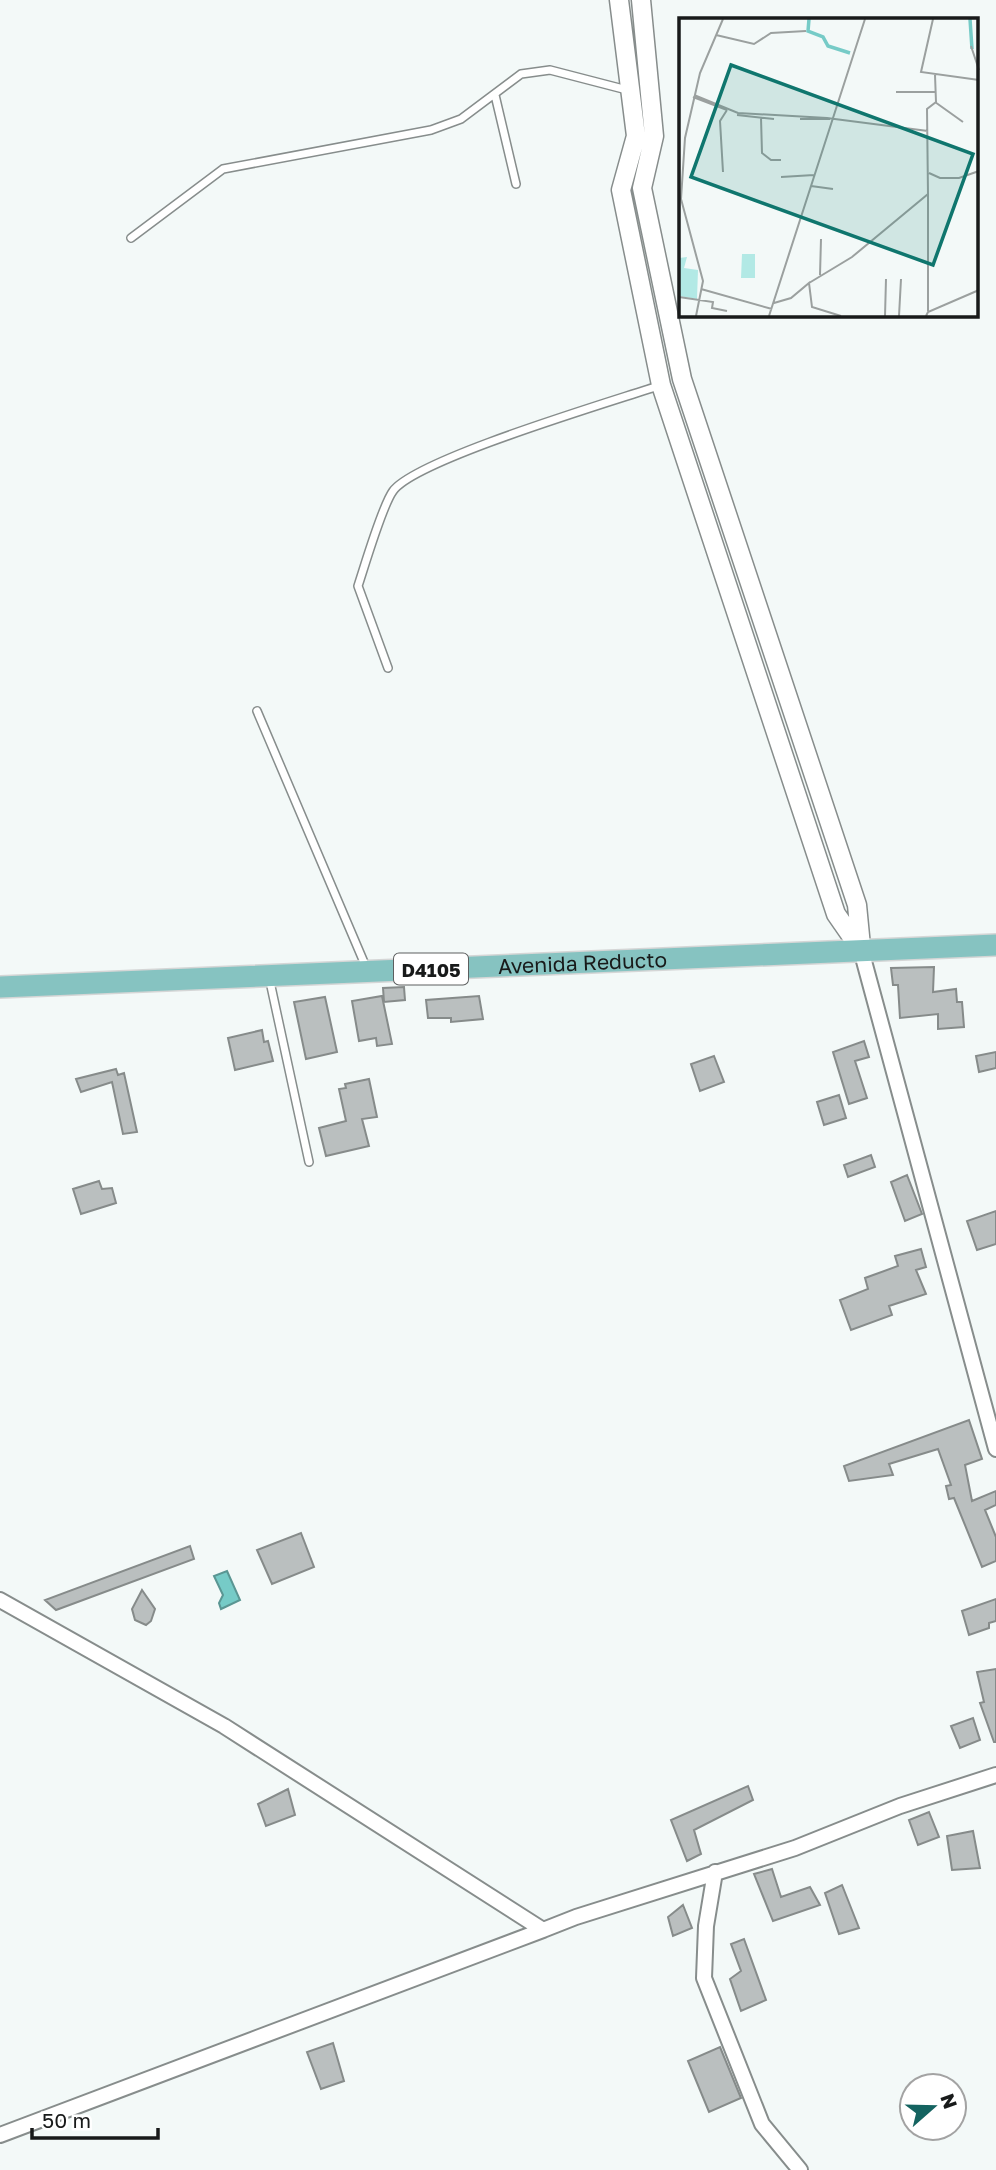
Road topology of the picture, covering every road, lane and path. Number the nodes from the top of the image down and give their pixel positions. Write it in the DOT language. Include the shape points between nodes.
graph roads {
  1 [pos="619,0"];
  2 [pos="641,0"];
  3 [pos="651,90"];
  4 [pos="632,91"];
  5 [pos="495,95"];
  6 [pos="516,184"];
  7 [pos="131,238"];
  8 [pos="682,379"];
  9 [pos="662,385"];
  10 [pos="753,593"];
  11 [pos="734,600"];
  12 [pos="388,668"];
  13 [pos="257,711"];
  14 [pos="996,945"];
  15 [pos="861,950"];
  16 [pos="368,971"];
  17 [pos="269,976"];
  18 [pos="0,988"];
  19 [pos="309,1162"];
  20 [pos="996,1449"];
  21 [pos="0,1600"];
  22 [pos="996,1775"];
  23 [pos="715,1872"];
  24 [pos="543,1930"];
  25 [pos="0,2135"];
  26 [pos="800,2170"];
  1 -- 4 [label="street"];
  2 -- 3 [label="street"];
  3 -- 4 [label="street"];
  3 -- 8 [label="street" via="654,136 642,188"];
  4 -- 5 [label="lane" via="550,70 521,74"];
  4 -- 9 [label="street" via="636,136 621,190"];
  5 -- 6 [label="lane"];
  5 -- 7 [label="lane" via="461,119 431,130 223,169"];
  8 -- 9 [label="street"];
  8 -- 10 [label="street"];
  9 -- 11 [label="street"];
  9 -- 12 [label="lane" via="481,446 413,476 393,490 358,586"];
  10 -- 11 [label="street"];
  10 -- 15 [label="street" via="857,905"];
  11 -- 15 [label="street" via="836,914"];
  13 -- 16 [label="lane"];
  14 -- 15 [label="main road, Avenida Reducto / D4105"];
  15 -- 16 [label="main road, Avenida Reducto / D4105"];
  15 -- 20 [label="street"];
  16 -- 17 [label="main road, Avenida Reducto / D4105"];
  17 -- 18 [label="main road, Avenida Reducto / D4105"];
  17 -- 19 [label="lane"];
  21 -- 24 [label="street" via="224,1726"];
  22 -- 23 [label="street"];
  23 -- 24 [label="street"];
  23 -- 26 [label="street" via="704,1978 762,2124"];
  24 -- 25 [label="street"];
}
